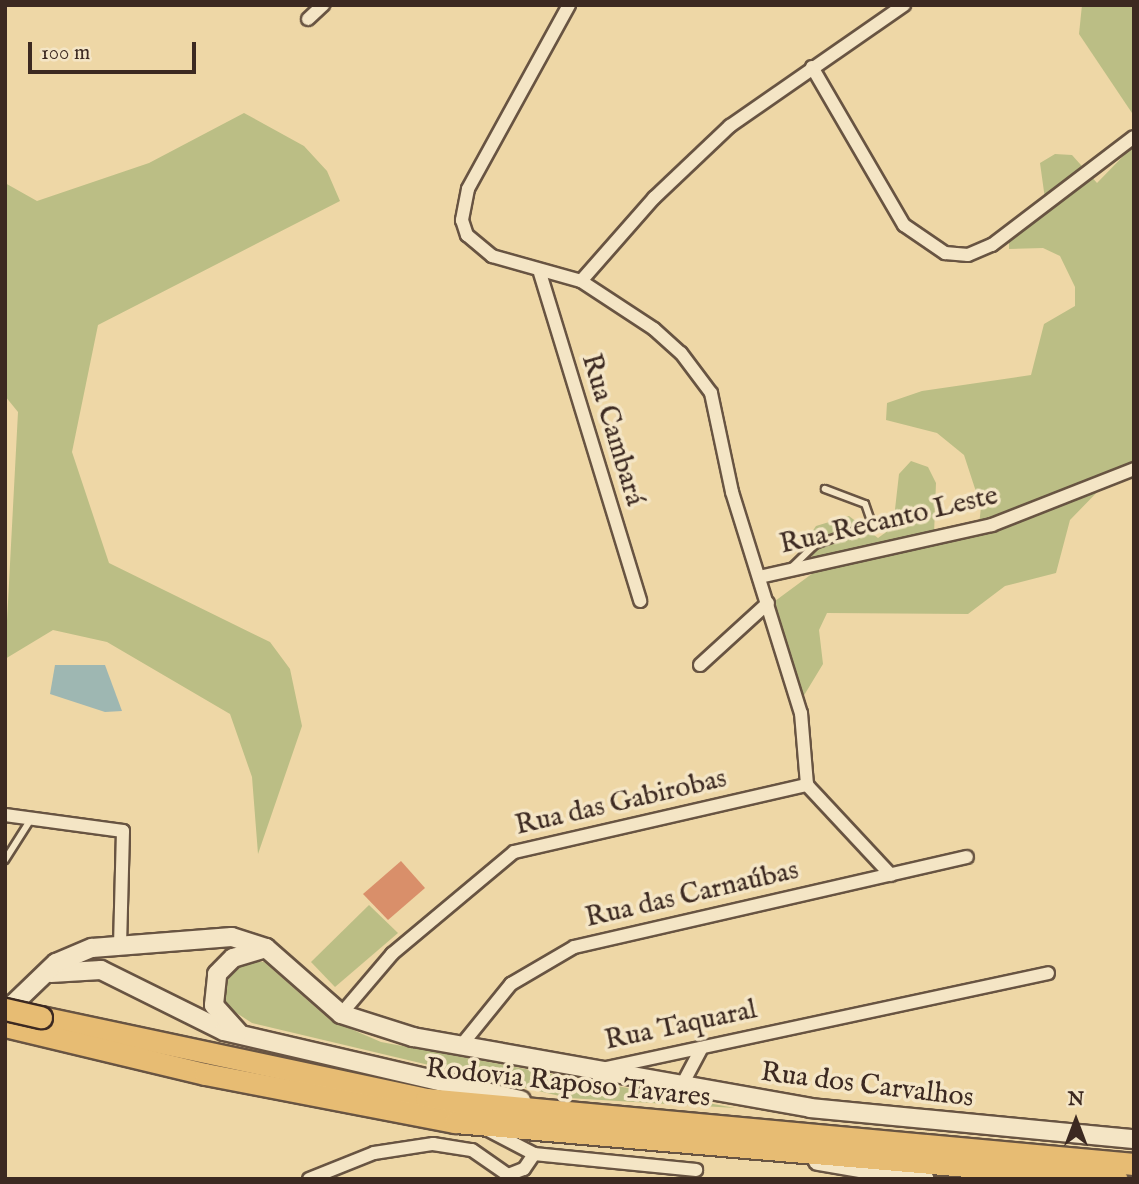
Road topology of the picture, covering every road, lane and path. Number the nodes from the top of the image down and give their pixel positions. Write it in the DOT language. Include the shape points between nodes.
graph roads {
  1 [pos="323,5"];
  2 [pos="569,5"];
  3 [pos="904,5"];
  4 [pos="308,19"];
  5 [pos="812,66"];
  6 [pos="1134,137"];
  7 [pos="540,273"];
  8 [pos="582,281"];
  9 [pos="1134,469"];
  10 [pos="825,489"];
  11 [pos="788,571"];
  12 [pos="759,577"];
  13 [pos="640,601"];
  14 [pos="768,603"];
  15 [pos="700,665"];
  16 [pos="807,785"];
  17 [pos="5,816"];
  18 [pos="31,819"];
  19 [pos="967,857"];
  20 [pos="5,860"];
  21 [pos="891,875"];
  22 [pos="120,945"];
  23 [pos="267,948"];
  24 [pos="1048,973"];
  25 [pos="36,979"];
  26 [pos="5,1010"];
  27 [pos="341,1014"];
  28 [pos="24,1024"];
  29 [pos="242,1035"];
  30 [pos="464,1042"];
  31 [pos="701,1050"];
  32 [pos="596,1070"];
  33 [pos="682,1086"];
  34 [pos="611,1118"];
  35 [pos="478,1125"];
  36 [pos="1134,1139"];
  37 [pos="756,1149"];
  38 [pos="534,1154"];
  39 [pos="1134,1164"];
  40 [pos="696,1170"];
  41 [pos="508,1177"];
  42 [pos="309,1179"];
  43 [pos="923,1179"];
  44 [pos="1117,1179"];
  1 -- 4 [label="street"];
  2 -- 7 [label="street" via="461,204 467,235 478,247"];
  3 -- 5 [label="street"];
  5 -- 6 [label="street" via="904,225 945,253 968,255 992,246"];
  5 -- 8 [label="street" via="730,127 654,198"];
  7 -- 8 [label="street"];
  7 -- 13 [label="street, Rua Cambará"];
  8 -- 12 [label="street, Rua Recanto Leste" via="672,345 711,393"];
  9 -- 11 [label="street, Rua Recanto Leste" via="992,525"];
  10 -- 11 [label="lane" via="865,504 873,524 816,545"];
  11 -- 12 [label="street, Rua Recanto Leste"];
  12 -- 14 [label="street"];
  14 -- 15 [label="street"];
  14 -- 16 [label="street" via="790,675"];
  16 -- 21 [label="street"];
  16 -- 27 [label="street, Rua das Gabirobas" via="513,852 392,954"];
  17 -- 18 [label="street"];
  18 -- 20 [label="lane"];
  18 -- 22 [label="street" via="116,828 125,834"];
  19 -- 21 [label="street, Rua das Carnaúbas"];
  21 -- 30 [label="street, Rua das Carnaúbas" via="574,947 511,984"];
  22 -- 23 [label="main road" via="211,936"];
  22 -- 25 [label="main road" via="74,954"];
  23 -- 27 [label="main road, Rua Taquaral"];
  23 -- 29 [label="main road" via="233,958 213,986 214,1005"];
  24 -- 31 [label="street, Rua Taquaral"];
  25 -- 26 [label="main road"];
  25 -- 29 [label="main road" via="62,969 100,970 198,1022"];
  26 -- 28 [label="highway, Rodovia Raposo Tavares, bridge"];
  27 -- 30 [label="main road, Rua Taquaral" via="413,1037"];
  28 -- 34 [label="highway, Rodovia Raposo Tavares" via="426,1099"];
  28 -- 35 [label="highway, Rodovia Raposo Tavares" via="205,1074"];
  29 -- 34 [label="main road"];
  30 -- 32 [label="main road, Rua Taquaral"];
  31 -- 32 [label="street, Rua Taquaral"];
  31 -- 33 [label="street"];
  32 -- 33 [label="main road, Rua dos Carvalhos"];
  33 -- 36 [label="main road, Rua dos Carvalhos" via="823,1110"];
  34 -- 39 [label="highway, Rodovia Raposo Tavares"];
  35 -- 37 [label="highway, Rodovia Raposo Tavares"];
  35 -- 38 [label="street"];
  37 -- 43 [label="main road"];
  37 -- 44 [label="highway, Rodovia Raposo Tavares"];
  38 -- 40 [label="street"];
  38 -- 41 [label="street" via="524,1169"];
  41 -- 42 [label="street" via="472,1150 433,1144 374,1153"];
}
